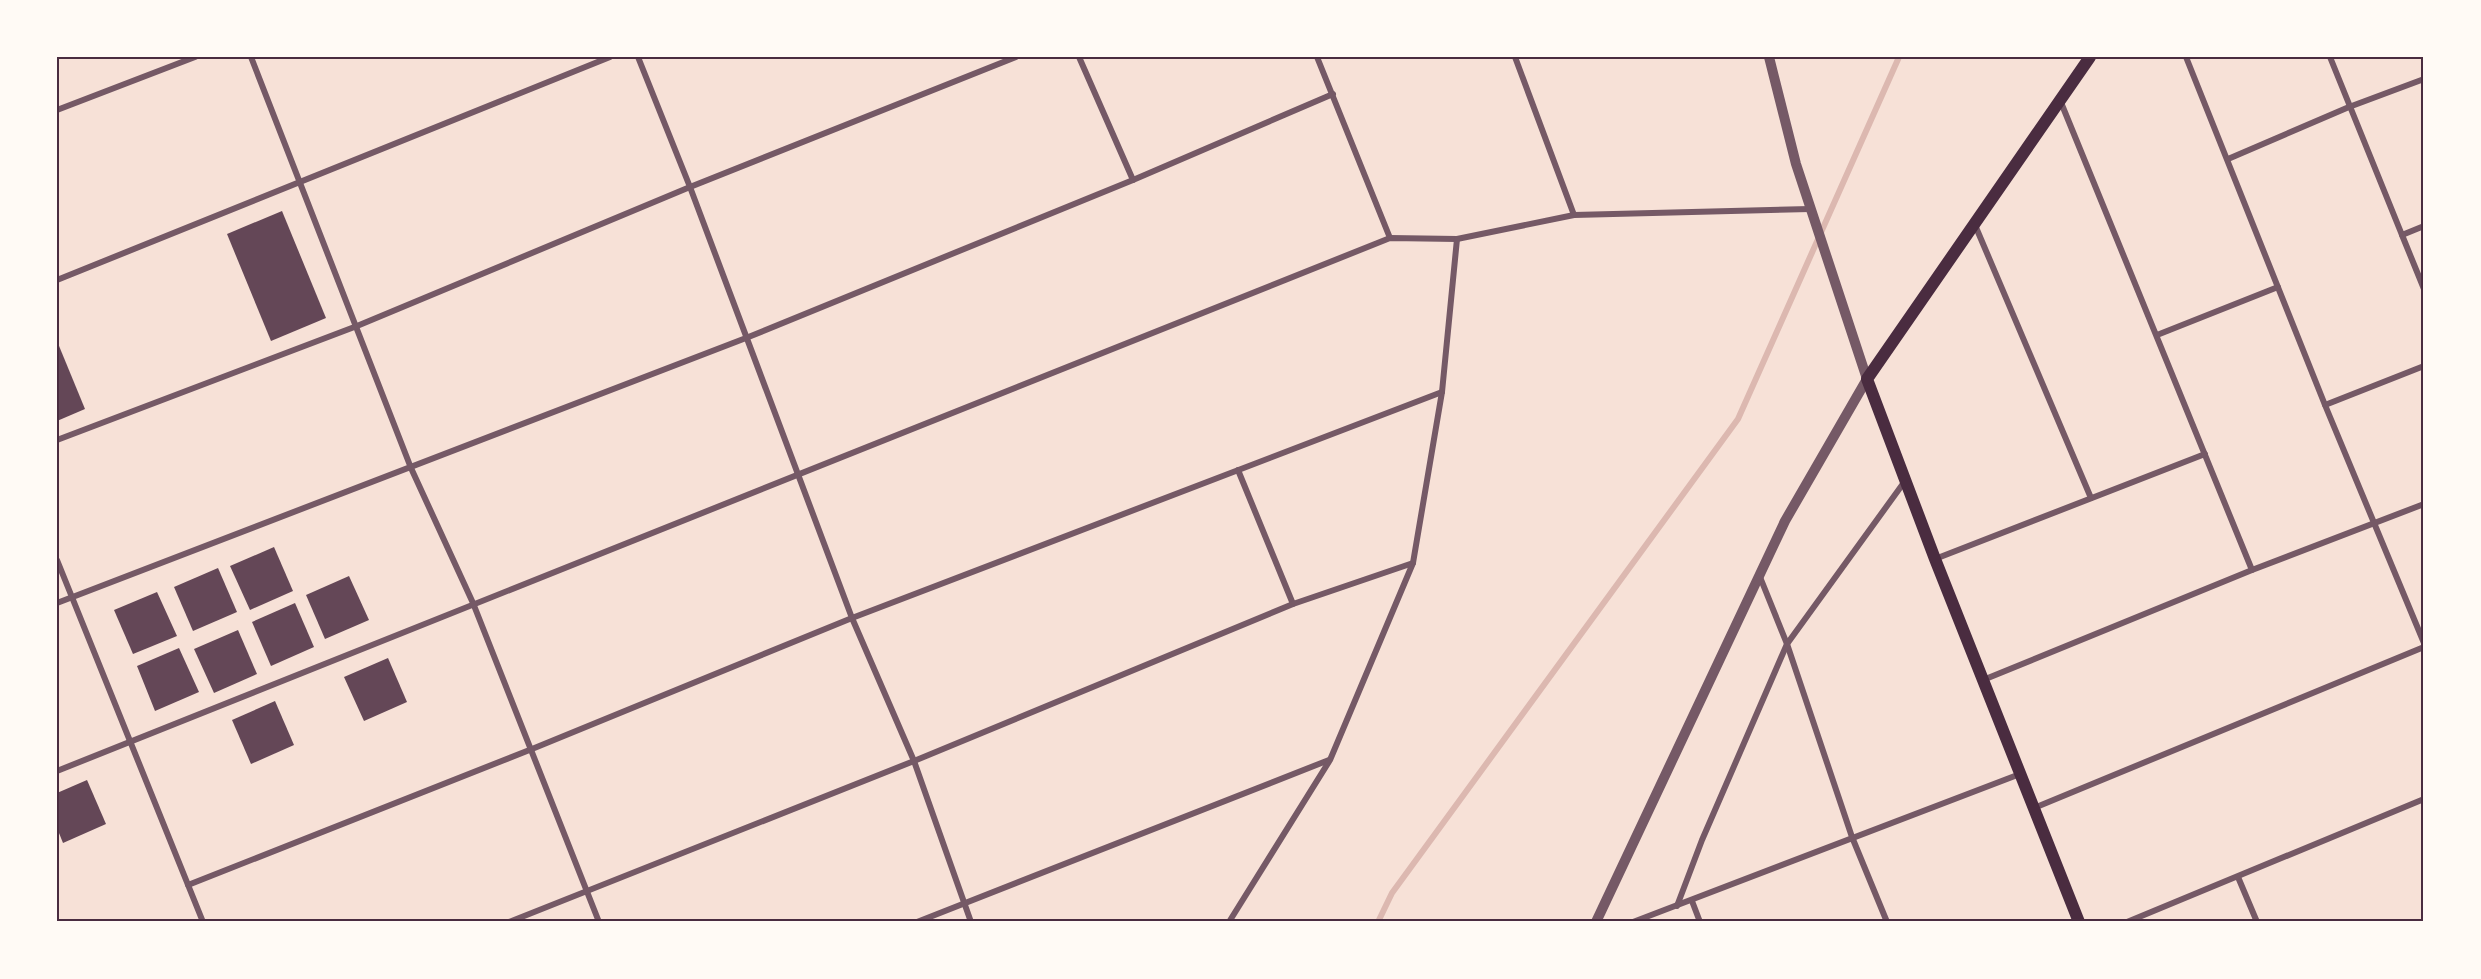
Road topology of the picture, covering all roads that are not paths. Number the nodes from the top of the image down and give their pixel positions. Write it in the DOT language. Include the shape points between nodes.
graph roads {
  1 [pos="195,57"];
  2 [pos="251,57"];
  3 [pos="610,57"];
  4 [pos="638,57"];
  5 [pos="1016,57"];
  6 [pos="1079,57"];
  7 [pos="1317,57"];
  8 [pos="1515,57"];
  9 [pos="1769,57"];
  10 [pos="2090,57"];
  11 [pos="2186,57"];
  12 [pos="2330,57"];
  13 [pos="2424,79"];
  14 [pos="1333,94"];
  15 [pos="2060,100"];
  16 [pos="2349,107"];
  17 [pos="57,110"];
  18 [pos="2228,159"];
  19 [pos="1133,180"];
  20 [pos="302,183"];
  21 [pos="690,188"];
  22 [pos="1810,209"];
  23 [pos="1574,215"];
  24 [pos="1975,225"];
  25 [pos="2424,226"];
  26 [pos="2403,235"];
  27 [pos="1390,238"];
  28 [pos="1457,239"];
  29 [pos="57,280"];
  30 [pos="2278,286"];
  31 [pos="2424,289"];
  32 [pos="357,326"];
  33 [pos="2157,335"];
  34 [pos="746,338"];
  35 [pos="2424,366"];
  36 [pos="1867,379"];
  37 [pos="1442,392"];
  38 [pos="2325,405"];
  39 [pos="57,440"];
  40 [pos="2205,454"];
  41 [pos="411,468"];
  42 [pos="1238,470"];
  43 [pos="798,474"];
  44 [pos="1906,481"];
  45 [pos="2091,498"];
  46 [pos="2424,504"];
  47 [pos="2373,524"];
  48 [pos="1935,559"];
  49 [pos="57,560"];
  50 [pos="1413,563"];
  51 [pos="2252,570"];
  52 [pos="1760,577"];
  53 [pos="72,597"];
  54 [pos="57,603"];
  55 [pos="473,603"];
  56 [pos="1293,604"];
  57 [pos="852,618"];
  58 [pos="1787,644"];
  59 [pos="2424,645"];
  60 [pos="1983,680"];
  61 [pos="129,741"];
  62 [pos="532,749"];
  63 [pos="1330,760"];
  64 [pos="914,761"];
  65 [pos="57,771"];
  66 [pos="2020,774"];
  67 [pos="2424,799"];
  68 [pos="2034,808"];
  69 [pos="1852,837"];
  70 [pos="2238,877"];
  71 [pos="188,885"];
  72 [pos="588,891"];
  73 [pos="1692,901"];
  74 [pos="965,903"];
  75 [pos="1677,906"];
  76 [pos="1662,912"];
  77 [pos="203,922"];
  78 [pos="509,922"];
  79 [pos="599,922"];
  80 [pos="917,922"];
  81 [pos="971,922"];
  82 [pos="1229,922"];
  83 [pos="1596,922"];
  84 [pos="1633,922"];
  85 [pos="1658,922"];
  86 [pos="1700,922"];
  87 [pos="1887,922"];
  88 [pos="2079,922"];
  89 [pos="2127,922"];
  90 [pos="2257,922"];
  1 -- 17 [label="street"];
  2 -- 20 [label="street"];
  3 -- 20 [label="street"];
  4 -- 21 [label="street"];
  5 -- 21 [label="street"];
  6 -- 19 [label="street"];
  7 -- 14 [label="street"];
  8 -- 23 [label="street"];
  9 -- 22 [label="street"];
  10 -- 15 [label="main road"];
  11 -- 18 [label="street"];
  12 -- 16 [label="street"];
  13 -- 16 [label="street"];
  14 -- 19 [label="street"];
  14 -- 27 [label="street"];
  15 -- 24 [label="main road"];
  15 -- 33 [label="street"];
  16 -- 18 [label="street"];
  16 -- 26 [label="street"];
  18 -- 30 [label="street"];
  19 -- 34 [label="street"];
  20 -- 29 [label="street"];
  20 -- 32 [label="street"];
  21 -- 32 [label="street"];
  21 -- 34 [label="street"];
  22 -- 23 [label="street"];
  22 -- 36 [label="street"];
  23 -- 28 [label="street"];
  24 -- 36 [label="main road"];
  24 -- 45 [label="street"];
  25 -- 26 [label="street"];
  26 -- 31 [label="street"];
  27 -- 28 [label="street"];
  27 -- 43 [label="street"];
  28 -- 37 [label="street"];
  30 -- 33 [label="street"];
  30 -- 38 [label="street"];
  32 -- 39 [label="street"];
  32 -- 41 [label="street"];
  33 -- 40 [label="street"];
  34 -- 41 [label="street"];
  34 -- 43 [label="street"];
  35 -- 38 [label="street"];
  36 -- 44 [label="main road"];
  36 -- 52 [label="street" via="1785,521"];
  37 -- 42 [label="street"];
  37 -- 50 [label="street"];
  38 -- 47 [label="street"];
  40 -- 45 [label="street"];
  40 -- 51 [label="street"];
  41 -- 53 [label="street"];
  41 -- 55 [label="street"];
  42 -- 56 [label="street"];
  42 -- 57 [label="street"];
  43 -- 55 [label="street"];
  43 -- 57 [label="street"];
  44 -- 48 [label="main road"];
  44 -- 58 [label="street"];
  45 -- 48 [label="street"];
  46 -- 47 [label="street"];
  47 -- 51 [label="street"];
  47 -- 59 [label="street"];
  48 -- 60 [label="main road"];
  49 -- 53 [label="street"];
  50 -- 56 [label="street"];
  50 -- 63 [label="street"];
  51 -- 60 [label="street"];
  52 -- 58 [label="street"];
  52 -- 83 [label="street"];
  53 -- 54 [label="street"];
  53 -- 61 [label="street"];
  55 -- 61 [label="street"];
  55 -- 62 [label="street"];
  56 -- 64 [label="street"];
  57 -- 62 [label="street"];
  57 -- 64 [label="street"];
  58 -- 69 [label="street"];
  58 -- 75 [label="street"];
  59 -- 68 [label="street"];
  60 -- 66 [label="main road"];
  61 -- 65 [label="street"];
  61 -- 71 [label="street"];
  62 -- 71 [label="street"];
  62 -- 72 [label="street"];
  63 -- 74 [label="street"];
  63 -- 82 [label="street"];
  64 -- 72 [label="street"];
  64 -- 74 [label="street"];
  66 -- 68 [label="main road"];
  66 -- 69 [label="street"];
  67 -- 70 [label="street"];
  68 -- 88 [label="main road"];
  69 -- 73 [label="street"];
  69 -- 87 [label="street"];
  70 -- 89 [label="street"];
  70 -- 90 [label="street"];
  71 -- 77 [label="street"];
  72 -- 78 [label="street"];
  72 -- 79 [label="street"];
  73 -- 75 [label="street"];
  73 -- 86 [label="street"];
  74 -- 80 [label="street"];
  74 -- 81 [label="street"];
  75 -- 76 [label="street"];
  76 -- 84 [label="street"];
  76 -- 85 [label="street"];
}
